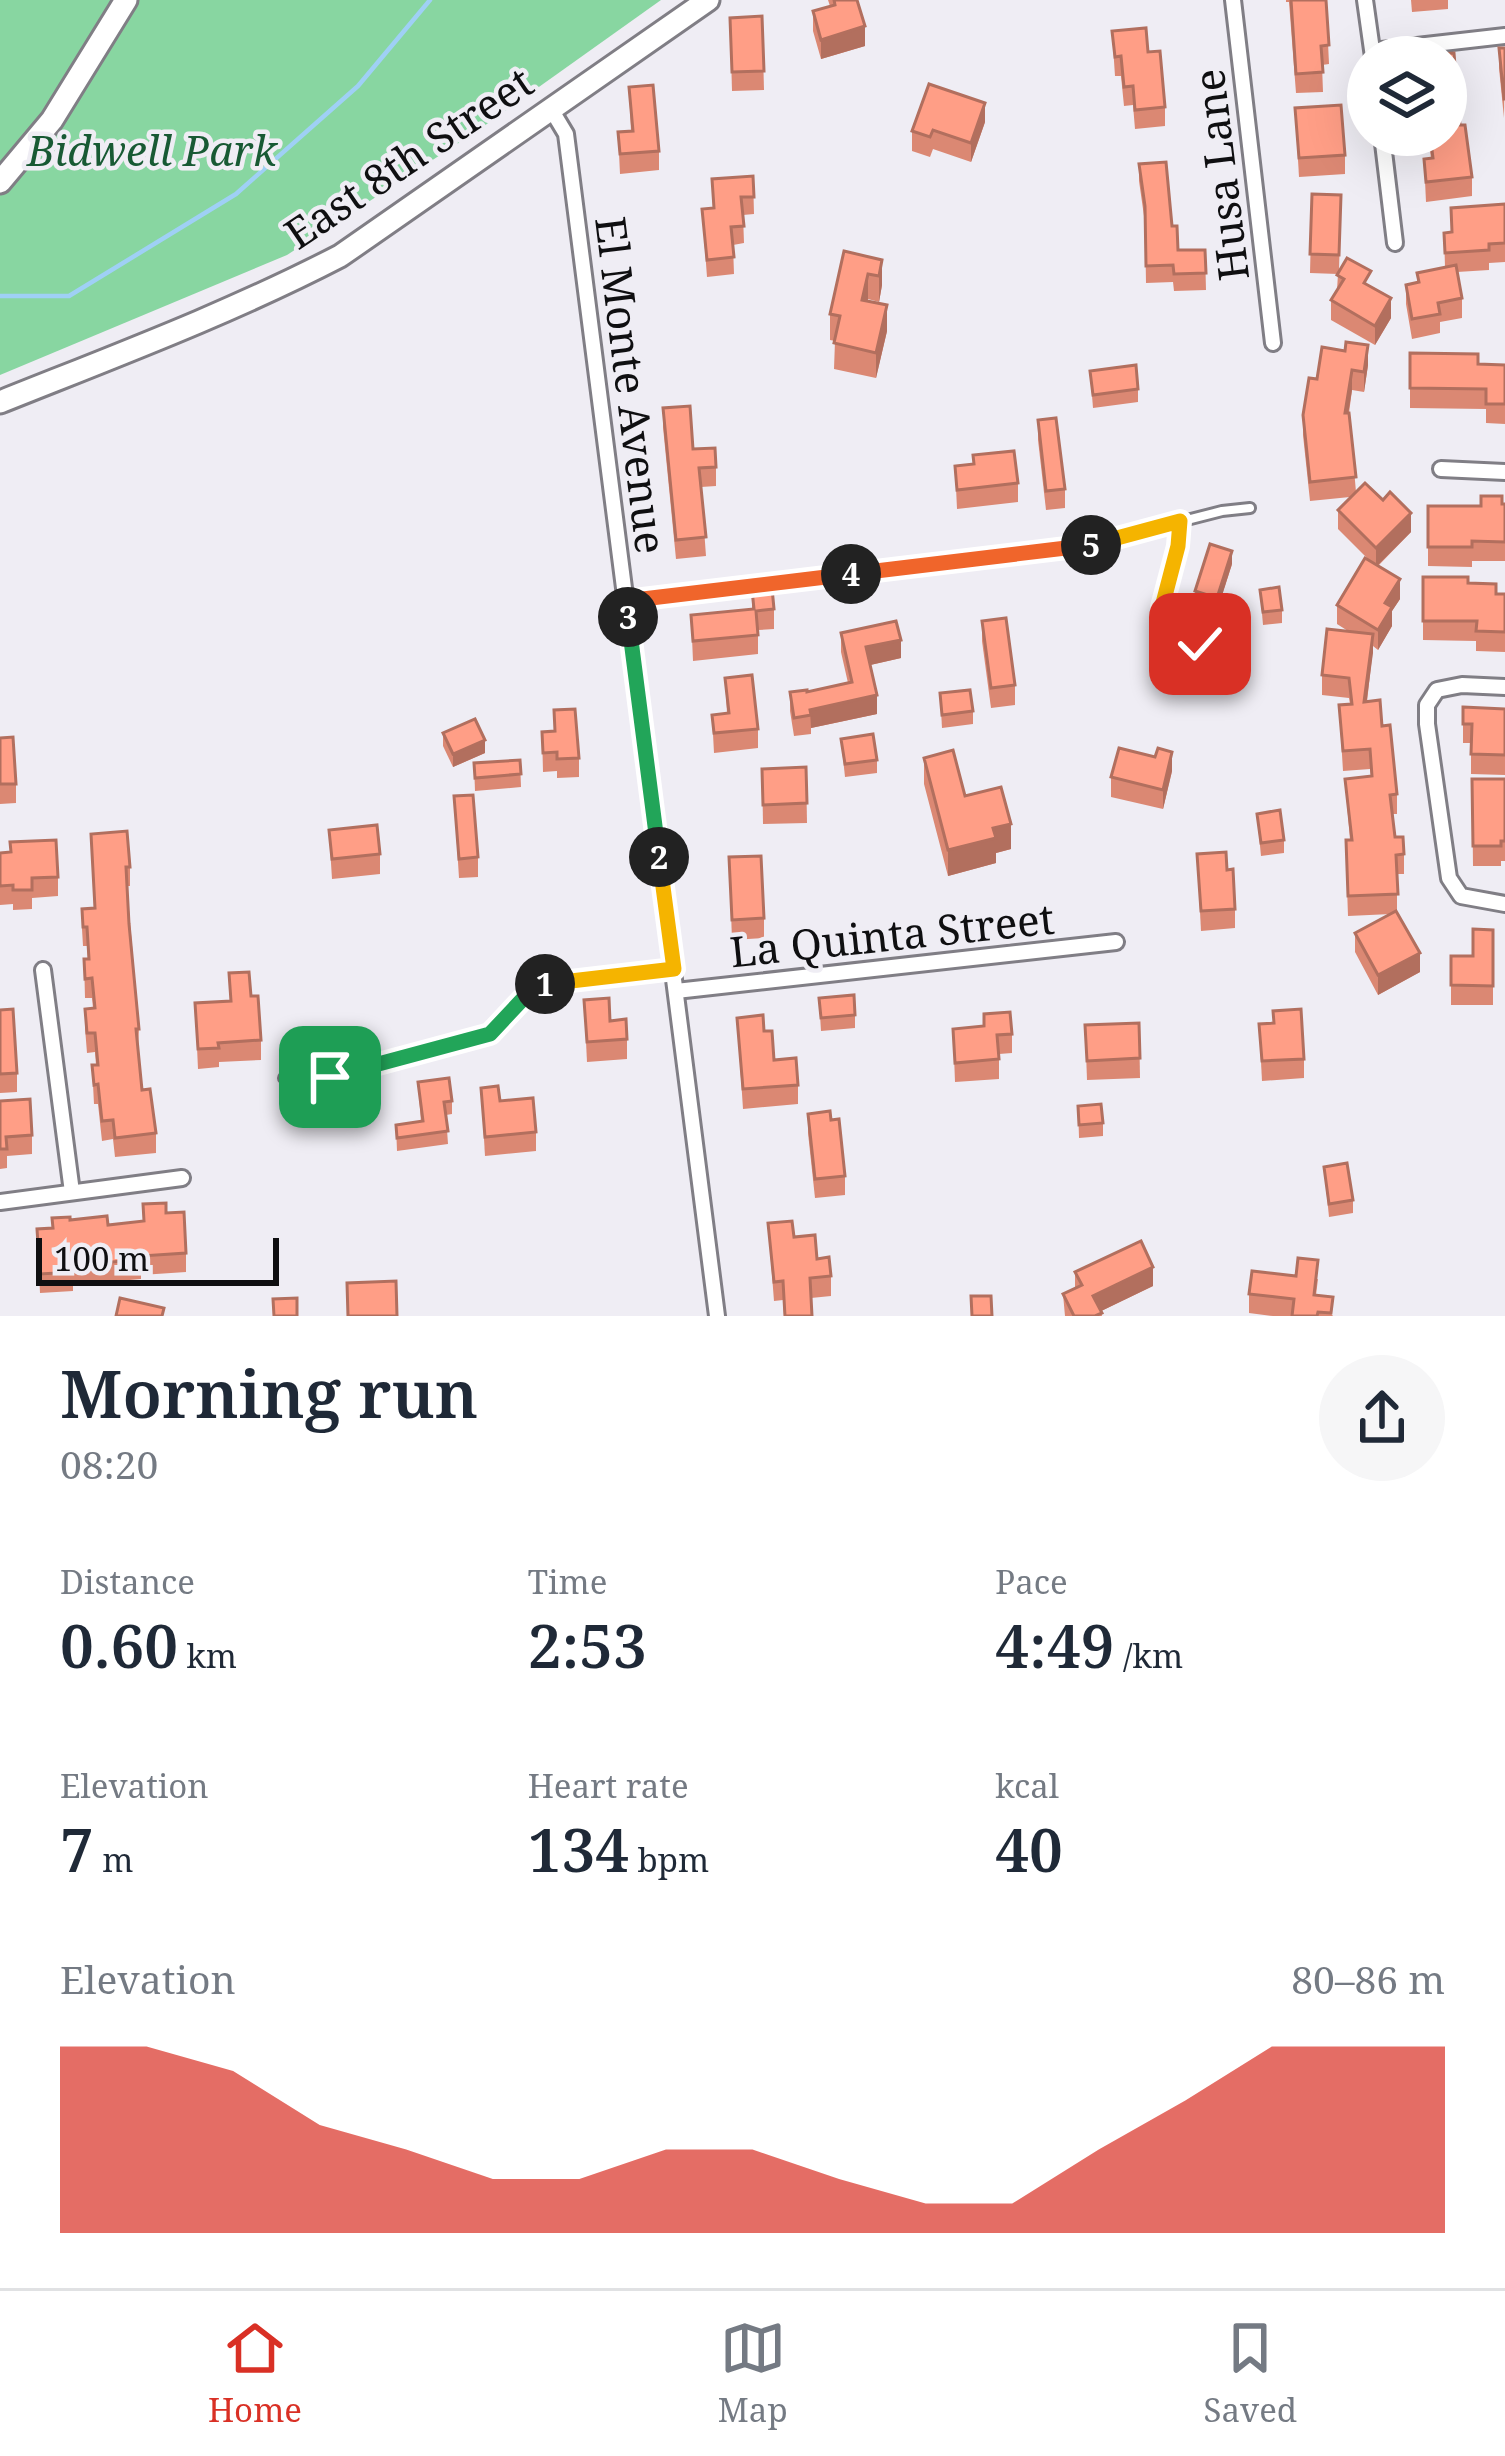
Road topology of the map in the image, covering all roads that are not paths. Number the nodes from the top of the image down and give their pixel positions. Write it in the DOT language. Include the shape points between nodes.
graph roads {
  1 [pos="126,0"];
  2 [pos="708,0"];
  3 [pos="1233,0"];
  4 [pos="1365,0"];
  5 [pos="1370,36"];
  6 [pos="1505,36"];
  7 [pos="1467,41"];
  8 [pos="551,109"];
  9 [pos="1384,156"];
  10 [pos="0,182"];
  11 [pos="1394,243"];
  12 [pos="1273,343"];
  13 [pos="0,402"];
  14 [pos="1441,469"];
  15 [pos="1505,472"];
  16 [pos="1250,508"];
  17 [pos="1180,521"];
  18 [pos="1084,546"];
  19 [pos="626,601"];
  20 [pos="1168,634"];
  21 [pos="1505,687"];
  22 [pos="1505,904"];
  23 [pos="1116,943"];
  24 [pos="674,969"];
  25 [pos="43,970"];
  26 [pos="676,992"];
  27 [pos="284,1078"];
  28 [pos="182,1178"];
  29 [pos="71,1192"];
  30 [pos="0,1202"];
  31 [pos="717,1316"];
  1 -- 10 [label="street" via="52,120"];
  2 -- 8 [label="street, East 8th Street"];
  3 -- 12 [label="street, Husa Lane"];
  4 -- 5 [label="street"];
  6 -- 7 [label="street"];
  8 -- 13 [label="street, East 8th Street" via="340,256"];
  8 -- 19 [label="street, El Monte Avenue" via="566,134"];
  9 -- 11 [label="street"];
  14 -- 15 [label="street"];
  16 -- 17 [label="lane"];
  17 -- 18 [label="lane"];
  17 -- 20 [label="lane" via="1162,607"];
  18 -- 19 [label="street"];
  19 -- 24 [label="street, El Monte Avenue"];
  20 -- 20 [label="lane" via="1183,662 1204,662 1193,638"];
  21 -- 22 [label="street" via="1437,690 1427,705 1449,878 1461,896"];
  23 -- 26 [label="street, La Quinta Street"];
  24 -- 26 [label="street, El Monte Avenue"];
  24 -- 27 [label="lane" via="542,984 490,1034 330,1077"];
  25 -- 29 [label="street"];
  26 -- 31 [label="street, El Monte Avenue"];
  28 -- 29 [label="street"];
  29 -- 30 [label="street"];
}
